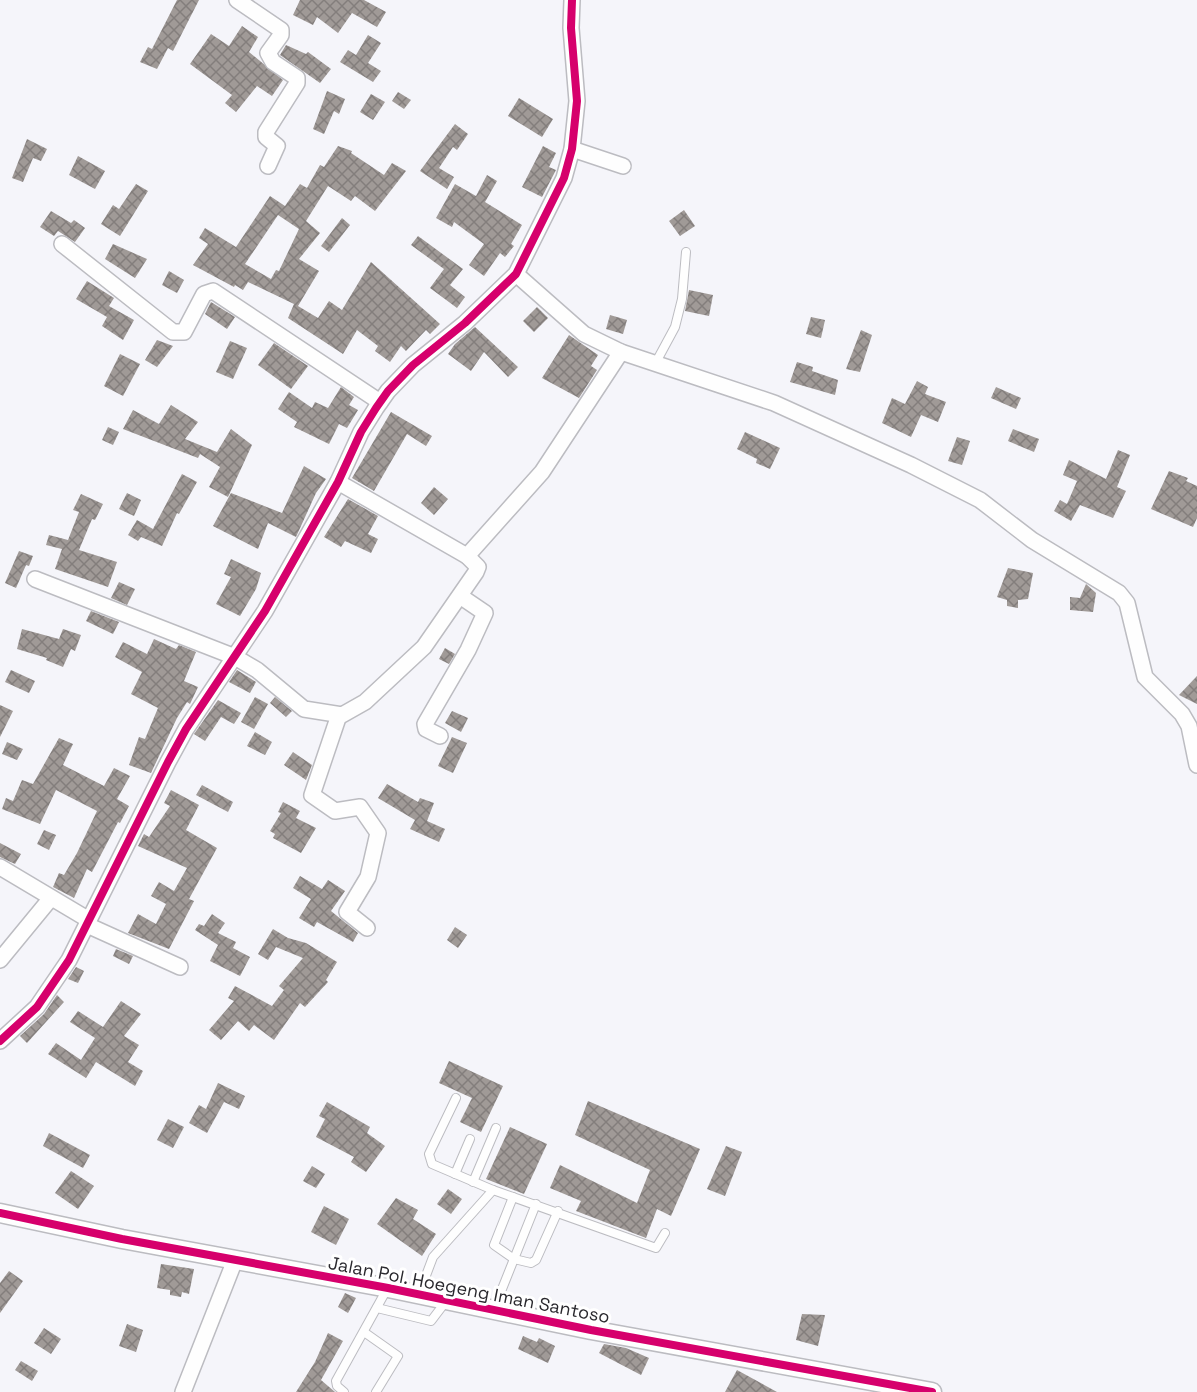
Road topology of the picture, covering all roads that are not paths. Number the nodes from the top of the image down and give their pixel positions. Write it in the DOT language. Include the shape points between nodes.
graph roads {
  1 [pos="237,0"];
  2 [pos="572,0"];
  3 [pos="572,149"];
  4 [pos="268,166"];
  5 [pos="623,166"];
  6 [pos="62,244"];
  7 [pos="686,252"];
  8 [pos="516,274"];
  9 [pos="621,352"];
  10 [pos="655,364"];
  11 [pos="380,402"];
  12 [pos="338,482"];
  13 [pos="467,556"];
  14 [pos="34,579"];
  15 [pos="460,596"];
  16 [pos="235,657"];
  17 [pos="339,715"];
  18 [pos="440,736"];
  19 [pos="1197,765"];
  20 [pos="0,867"];
  21 [pos="51,898"];
  22 [pos="88,922"];
  23 [pos="367,928"];
  24 [pos="0,960"];
  25 [pos="180,967"];
  26 [pos="0,1041"];
  27 [pos="456,1098"];
  28 [pos="496,1128"];
  29 [pos="470,1139"];
  30 [pos="454,1174"];
  31 [pos="473,1182"];
  32 [pos="493,1190"];
  33 [pos="513,1197"];
  34 [pos="536,1204"];
  35 [pos="558,1211"];
  36 [pos="0,1213"];
  37 [pos="665,1233"];
  38 [pos="514,1259"];
  39 [pos="235,1260"];
  40 [pos="388,1288"];
  41 [pos="419,1294"];
  42 [pos="447,1300"];
  43 [pos="377,1308"];
  44 [pos="494,1310"];
  45 [pos="364,1332"];
  46 [pos="183,1392"];
  47 [pos="344,1392"];
  48 [pos="376,1392"];
  49 [pos="932,1392"];
  1 -- 4 [label="street" via="281,30 268,53 273,62 297,78 266,132 266,137 277,146"];
  2 -- 3 [label="street" via="577,100"];
  3 -- 5 [label="street"];
  3 -- 8 [label="street" via="564,178"];
  6 -- 11 [label="street" via="173,332 184,332 204,294 213,291"];
  7 -- 10 [label="lane" via="675,327"];
  8 -- 9 [label="street" via="570,324"];
  8 -- 11 [label="street" via="413,365"];
  9 -- 10 [label="street"];
  9 -- 13 [label="street" via="542,471"];
  10 -- 19 [label="street" via="774,403 911,465 980,500 1032,540 1119,593 1127,603 1145,677 1182,714 1189,726"];
  11 -- 12 [label="street"];
  12 -- 13 [label="street"];
  12 -- 16 [label="street"];
  13 -- 15 [label="street" via="478,567"];
  14 -- 16 [label="street"];
  15 -- 17 [label="street" via="424,647 354,711"];
  15 -- 18 [label="street" via="485,613 425,724 426,729"];
  16 -- 17 [label="street" via="304,709"];
  16 -- 22 [label="street" via="171,755"];
  17 -- 23 [label="street" via="312,795 335,811 360,807 378,833 366,882 347,912"];
  20 -- 21 [label="street"];
  21 -- 22 [label="street"];
  21 -- 24 [label="street"];
  22 -- 25 [label="street"];
  22 -- 26 [label="street" via="69,960 37,1007"];
  27 -- 30 [label="lane" via="429,1154 432,1164"];
  28 -- 31 [label="lane"];
  29 -- 30 [label="lane"];
  30 -- 31 [label="lane"];
  31 -- 32 [label="lane"];
  32 -- 33 [label="lane"];
  32 -- 41 [label="lane" via="433,1257"];
  33 -- 34 [label="lane"];
  33 -- 38 [label="lane" via="494,1245"];
  34 -- 35 [label="lane"];
  34 -- 38 [label="lane"];
  35 -- 37 [label="lane" via="656,1248"];
  35 -- 38 [label="lane" via="536,1260 531,1263"];
  36 -- 39 [label="street, Jalan Pol. Hoegeng Iman Santoso"];
  38 -- 44 [label="lane"];
  39 -- 40 [label="street, Jalan Pol. Hoegeng Iman Santoso"];
  39 -- 46 [label="street"];
  40 -- 41 [label="street, Jalan Pol. Hoegeng Iman Santoso"];
  40 -- 43 [label="lane"];
  41 -- 42 [label="street, Jalan Pol. Hoegeng Iman Santoso"];
  42 -- 43 [label="lane" via="431,1321"];
  42 -- 44 [label="street, Jalan Pol. Hoegeng Iman Santoso"];
  43 -- 45 [label="lane"];
  44 -- 49 [label="street, Jalan Pol. Hoegeng Iman Santoso"];
  45 -- 47 [label="lane" via="336,1382"];
  45 -- 48 [label="lane" via="398,1356"];
}
